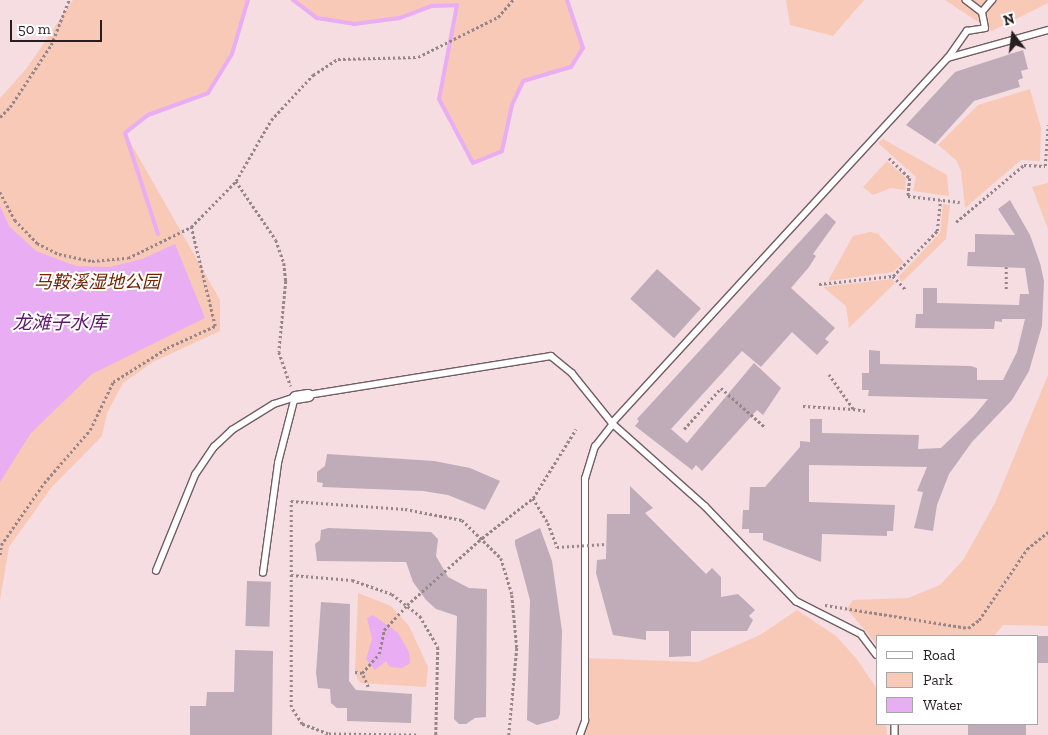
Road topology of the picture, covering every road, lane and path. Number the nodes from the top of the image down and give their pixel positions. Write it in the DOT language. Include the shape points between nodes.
graph roads {
  1 [pos="69,0"];
  2 [pos="513,0"];
  3 [pos="966,0"];
  4 [pos="992,0"];
  5 [pos="982,12"];
  6 [pos="1048,30"];
  7 [pos="948,58"];
  8 [pos="0,117"];
  9 [pos="1048,125"];
  10 [pos="889,158"];
  11 [pos="236,181"];
  12 [pos="0,192"];
  13 [pos="940,200"];
  14 [pos="960,202"];
  15 [pos="956,222"];
  16 [pos="190,227"];
  17 [pos="1006,267"];
  18 [pos="893,276"];
  19 [pos="819,284"];
  20 [pos="1006,289"];
  21 [pos="906,290"];
  22 [pos="829,375"];
  23 [pos="308,395"];
  24 [pos="295,397"];
  25 [pos="803,406"];
  26 [pos="853,409"];
  27 [pos="868,411"];
  28 [pos="613,423"];
  29 [pos="765,427"];
  30 [pos="576,429"];
  31 [pos="684,429"];
  32 [pos="533,498"];
  33 [pos="1048,532"];
  34 [pos="482,538"];
  35 [pos="606,544"];
  36 [pos="0,555"];
  37 [pos="156,572"];
  38 [pos="263,573"];
  39 [pos="291,574"];
  40 [pos="407,605"];
  41 [pos="822,605"];
  42 [pos="876,654"];
  43 [pos="355,672"];
  44 [pos="362,673"];
  45 [pos="368,687"];
  46 [pos="416,735"];
  47 [pos="436,735"];
  48 [pos="509,735"];
  49 [pos="580,735"];
  1 -- 8 [label="path" via="51,45"];
  2 -- 11 [label="path" via="498,17 418,57 338,59 313,75 271,120"];
  3 -- 5 [label="lane"];
  4 -- 5 [label="lane"];
  5 -- 7 [label="lane" via="986,28 967,30"];
  6 -- 7 [label="lane"];
  7 -- 28 [label="lane"];
  9 -- 15 [label="path" via="1045,166 1024,165"];
  10 -- 13 [label="path" via="910,178 908,196"];
  11 -- 16 [label="path"];
  11 -- 24 [label="path" via="276,240 284,263 286,281 279,352"];
  12 -- 16 [label="path" via="15,220 37,243 59,254 92,261 128,258"];
  13 -- 14 [label="path"];
  13 -- 18 [label="path" via="937,232"];
  16 -- 36 [label="path" via="215,326 167,348 113,382 90,430 44,483 1,545"];
  17 -- 20 [label="path"];
  18 -- 19 [label="path"];
  18 -- 21 [label="path"];
  22 -- 26 [label="path"];
  23 -- 24 [label="street"];
  23 -- 28 [label="lane" via="551,356 572,373"];
  24 -- 37 [label="lane" via="274,404 232,430 214,448 195,475"];
  24 -- 38 [label="lane" via="278,463"];
  25 -- 26 [label="path"];
  26 -- 27 [label="path"];
  28 -- 42 [label="lane" via="705,506 796,601 861,634"];
  28 -- 49 [label="lane" via="595,447 585,479 585,722"];
  29 -- 31 [label="path" via="721,388"];
  30 -- 32 [label="path"];
  32 -- 34 [label="path"];
  32 -- 35 [label="path, bridge" via="548,522 557,547"];
  33 -- 41 [label="path" via="1027,549 979,620 968,628"];
  34 -- 39 [label="path" via="462,520 405,510 291,501"];
  34 -- 40 [label="path"];
  34 -- 48 [label="path" via="501,558 512,595 517,648"];
  39 -- 40 [label="path" via="352,580 392,594"];
  39 -- 46 [label="path" via="292,707 302,724 328,734"];
  40 -- 44 [label="path" via="384,630 379,654"];
  40 -- 47 [label="path" via="420,616 438,647"];
  43 -- 44 [label="path"];
  44 -- 45 [label="path"];
}
